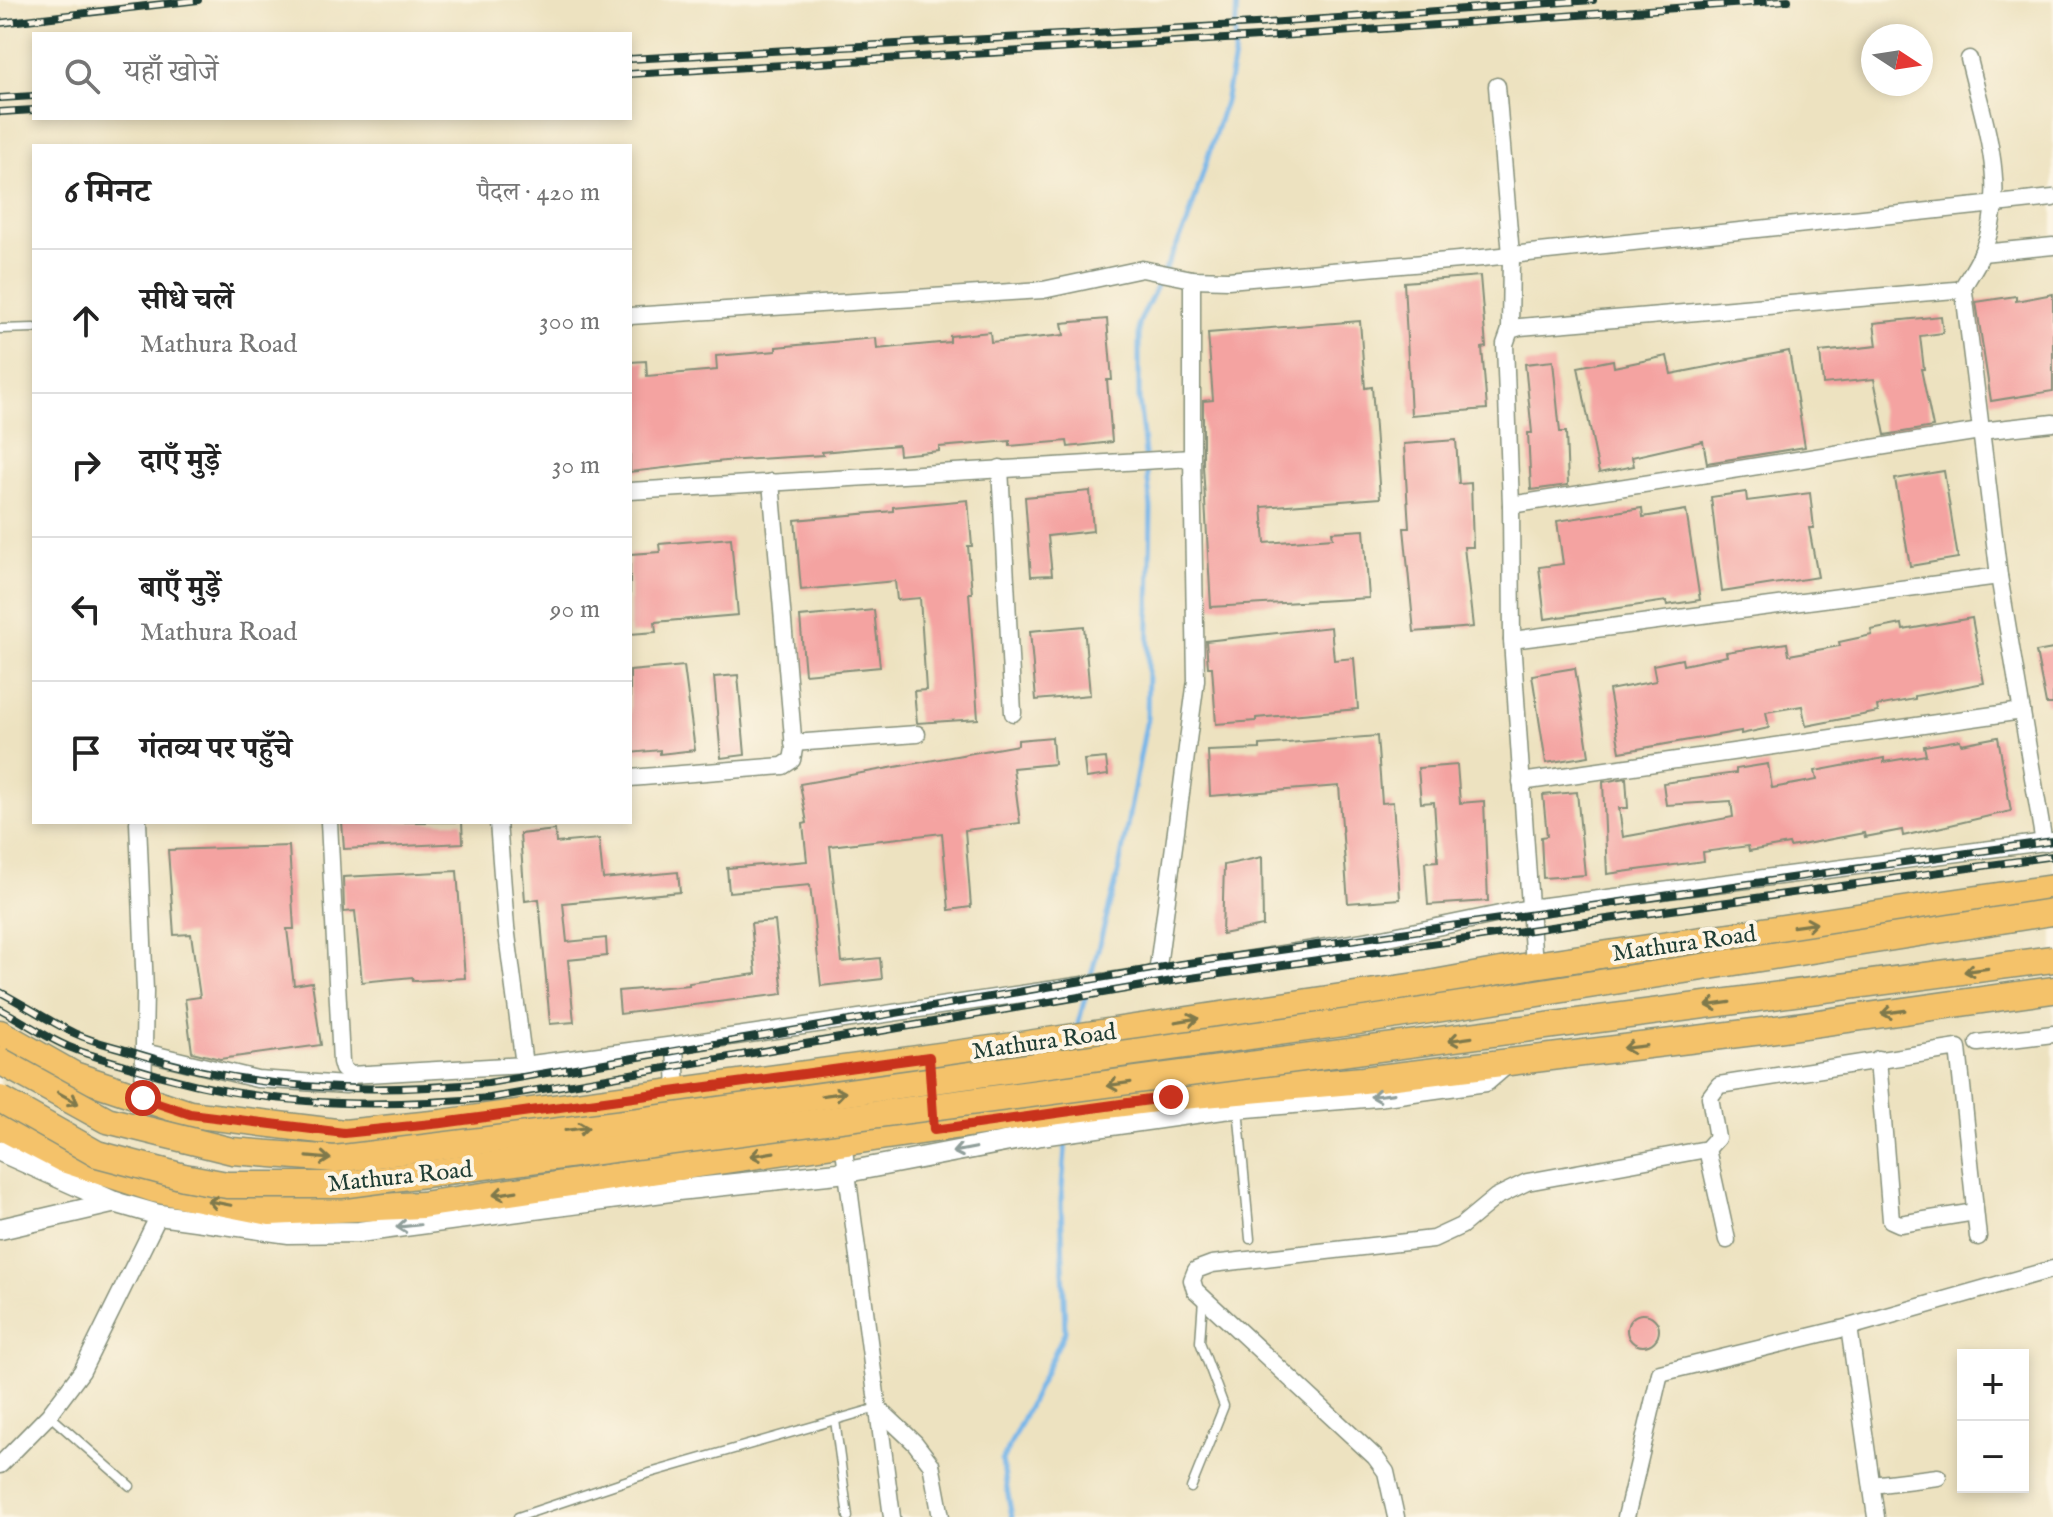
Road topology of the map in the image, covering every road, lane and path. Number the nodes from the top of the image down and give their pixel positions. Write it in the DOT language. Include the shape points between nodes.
graph roads {
  1 [pos="1969,59"];
  2 [pos="1497,86"];
  3 [pos="2053,198"];
  4 [pos="1996,203"];
  5 [pos="2053,246"];
  6 [pos="1982,253"];
  7 [pos="1511,255"];
  8 [pos="1192,279"];
  9 [pos="1961,290"];
  10 [pos="632,316"];
  11 [pos="32,328"];
  12 [pos="0,329"];
  13 [pos="1510,330"];
  14 [pos="2053,423"];
  15 [pos="1980,431"];
  16 [pos="1184,458"];
  17 [pos="1000,468"];
  18 [pos="771,482"];
  19 [pos="632,491"];
  20 [pos="1511,505"];
  21 [pos="1999,576"];
  22 [pos="1512,640"];
  23 [pos="2022,711"];
  24 [pos="1013,713"];
  25 [pos="917,734"];
  26 [pos="793,743"];
  27 [pos="632,778"];
  28 [pos="1521,782"];
  29 [pos="138,824"];
  30 [pos="329,824"];
  31 [pos="498,824"];
  32 [pos="2048,842"];
  33 [pos="2052,900"];
  34 [pos="1529,908"];
  35 [pos="2053,959"];
  36 [pos="1534,965"];
  37 [pos="1157,974"];
  38 [pos="2053,990"];
  39 [pos="0,1033"];
  40 [pos="2053,1034"];
  41 [pos="1978,1043"];
  42 [pos="675,1045"];
  43 [pos="144,1052"];
  44 [pos="929,1057"];
  45 [pos="1878,1059"];
  46 [pos="0,1061"];
  47 [pos="1508,1062"];
  48 [pos="524,1065"];
  49 [pos="350,1075"];
  50 [pos="677,1091"];
  51 [pos="143,1098"];
  52 [pos="0,1099"];
  53 [pos="1238,1107"];
  54 [pos="1074,1116"];
  55 [pos="0,1126"];
  56 [pos="934,1130"];
  57 [pos="843,1142"];
  58 [pos="1707,1149"];
  59 [pos="0,1151"];
  60 [pos="847,1172"];
  61 [pos="677,1178"];
  62 [pos="114,1202"];
  63 [pos="156,1202"];
  64 [pos="1975,1212"];
  65 [pos="0,1229"];
  66 [pos="1978,1237"];
  67 [pos="1250,1239"];
  68 [pos="1727,1240"];
  69 [pos="2053,1269"];
  70 [pos="1204,1299"];
  71 [pos="1849,1327"];
  72 [pos="878,1408"];
  73 [pos="49,1415"];
  74 [pos="835,1420"];
  75 [pos="0,1465"];
  76 [pos="1938,1477"];
  77 [pos="1872,1485"];
  78 [pos="130,1486"];
  79 [pos="1191,1488"];
  80 [pos="518,1517"];
  81 [pos="848,1517"];
  82 [pos="892,1517"];
  83 [pos="941,1517"];
  84 [pos="1396,1517"];
  85 [pos="1626,1517"];
  86 [pos="1876,1517"];
  1 -- 4 [label="street" via="1995,170"];
  2 -- 7 [label="street"];
  3 -- 4 [label="street"];
  4 -- 6 [label="street"];
  4 -- 7 [label="street"];
  5 -- 6 [label="street"];
  6 -- 9 [label="street"];
  7 -- 8 [label="street"];
  7 -- 13 [label="street"];
  8 -- 10 [label="street" via="1131,270 1043,290"];
  8 -- 16 [label="street"];
  9 -- 13 [label="street"];
  9 -- 15 [label="street"];
  11 -- 12 [label="lane"];
  13 -- 20 [label="street" via="1505,344"];
  14 -- 15 [label="street"];
  15 -- 20 [label="street"];
  15 -- 21 [label="street"];
  16 -- 17 [label="street"];
  16 -- 37 [label="street" via="1196,680"];
  17 -- 18 [label="street"];
  17 -- 24 [label="street"];
  18 -- 19 [label="street"];
  18 -- 26 [label="street"];
  20 -- 22 [label="street"];
  21 -- 22 [label="street"];
  21 -- 23 [label="street"];
  22 -- 28 [label="street"];
  23 -- 28 [label="street"];
  23 -- 32 [label="street"];
  25 -- 26 [label="street"];
  26 -- 27 [label="street" via="792,760 783,766"];
  28 -- 34 [label="street"];
  29 -- 43 [label="street"];
  30 -- 49 [label="street" via="341,1062"];
  31 -- 48 [label="street"];
  32 -- 34 [label="street"];
  36 -- 33 [label="main road, Mathura Road, one-way"];
  46 -- 33 [label="main road, Mathura Road, one-way, bridge" via="107,1120 232,1151 335,1159 1372,1019"];
  34 -- 36 [label="street"];
  34 -- 37 [label="street" via="1383,938"];
  35 -- 52 [label="main road, Mathura Road, one-way, bridge" via="341,1185 227,1185 184,1177 97,1154"];
  44 -- 36 [label="main road, Mathura Road, one-way"];
  37 -- 42 [label="street"];
  38 -- 47 [label="main road, Mathura Road, one-way"];
  39 -- 51 [label="main road, Mathura Road" via="74,1075"];
  40 -- 41 [label="street"];
  42 -- 48 [label="street"];
  42 -- 50 [label="street"];
  43 -- 49 [label="street" via="257,1079 346,1085"];
  43 -- 51 [label="street"];
  44 -- 50 [label="main road, Mathura Road"];
  44 -- 56 [label="main road"];
  45 -- 58 [label="street" via="1719,1085 1710,1097 1717,1138"];
  45 -- 64 [label="street" via="1958,1048"];
  45 -- 64 [label="street" via="1891,1220 1900,1224"];
  47 -- 53 [label="street, one-way" via="1486,1081"];
  47 -- 54 [label="main road, Mathura Road" via="1171,1097"];
  48 -- 49 [label="street"];
  50 -- 51 [label="main road, Mathura Road" via="344,1133 190,1114"];
  50 -- 61 [label="main road"];
  53 -- 54 [label="street"];
  53 -- 67 [label="lane"];
  54 -- 56 [label="main road, Mathura Road"];
  54 -- 60 [label="street, one-way" via="1041,1135"];
  55 -- 63 [label="main road, Mathura Road"];
  56 -- 57 [label="main road, Mathura Road"];
  57 -- 60 [label="street"];
  57 -- 61 [label="main road, Mathura Road, one-way"];
  58 -- 68 [label="street"];
  58 -- 70 [label="street" via="1527,1182 1433,1239 1205,1265 1192,1280"];
  59 -- 62 [label="street"];
  60 -- 61 [label="street"];
  60 -- 72 [label="street"];
  61 -- 63 [label="main road, Mathura Road, one-way" via="422,1205 285,1212"];
  62 -- 63 [label="street"];
  62 -- 65 [label="street"];
  63 -- 73 [label="street" via="82,1371"];
  64 -- 66 [label="street"];
  69 -- 71 [label="street"];
  70 -- 79 [label="lane" via="1200,1342 1224,1406"];
  70 -- 84 [label="street" via="1375,1457 1386,1472"];
  71 -- 77 [label="street"];
  71 -- 85 [label="street" via="1660,1373"];
  72 -- 74 [label="lane"];
  72 -- 82 [label="street"];
  72 -- 83 [label="street" via="931,1464"];
  73 -- 75 [label="street"];
  73 -- 78 [label="lane"];
  74 -- 80 [label="lane"];
  74 -- 81 [label="lane"];
  76 -- 77 [label="street"];
  77 -- 86 [label="street"];
}
